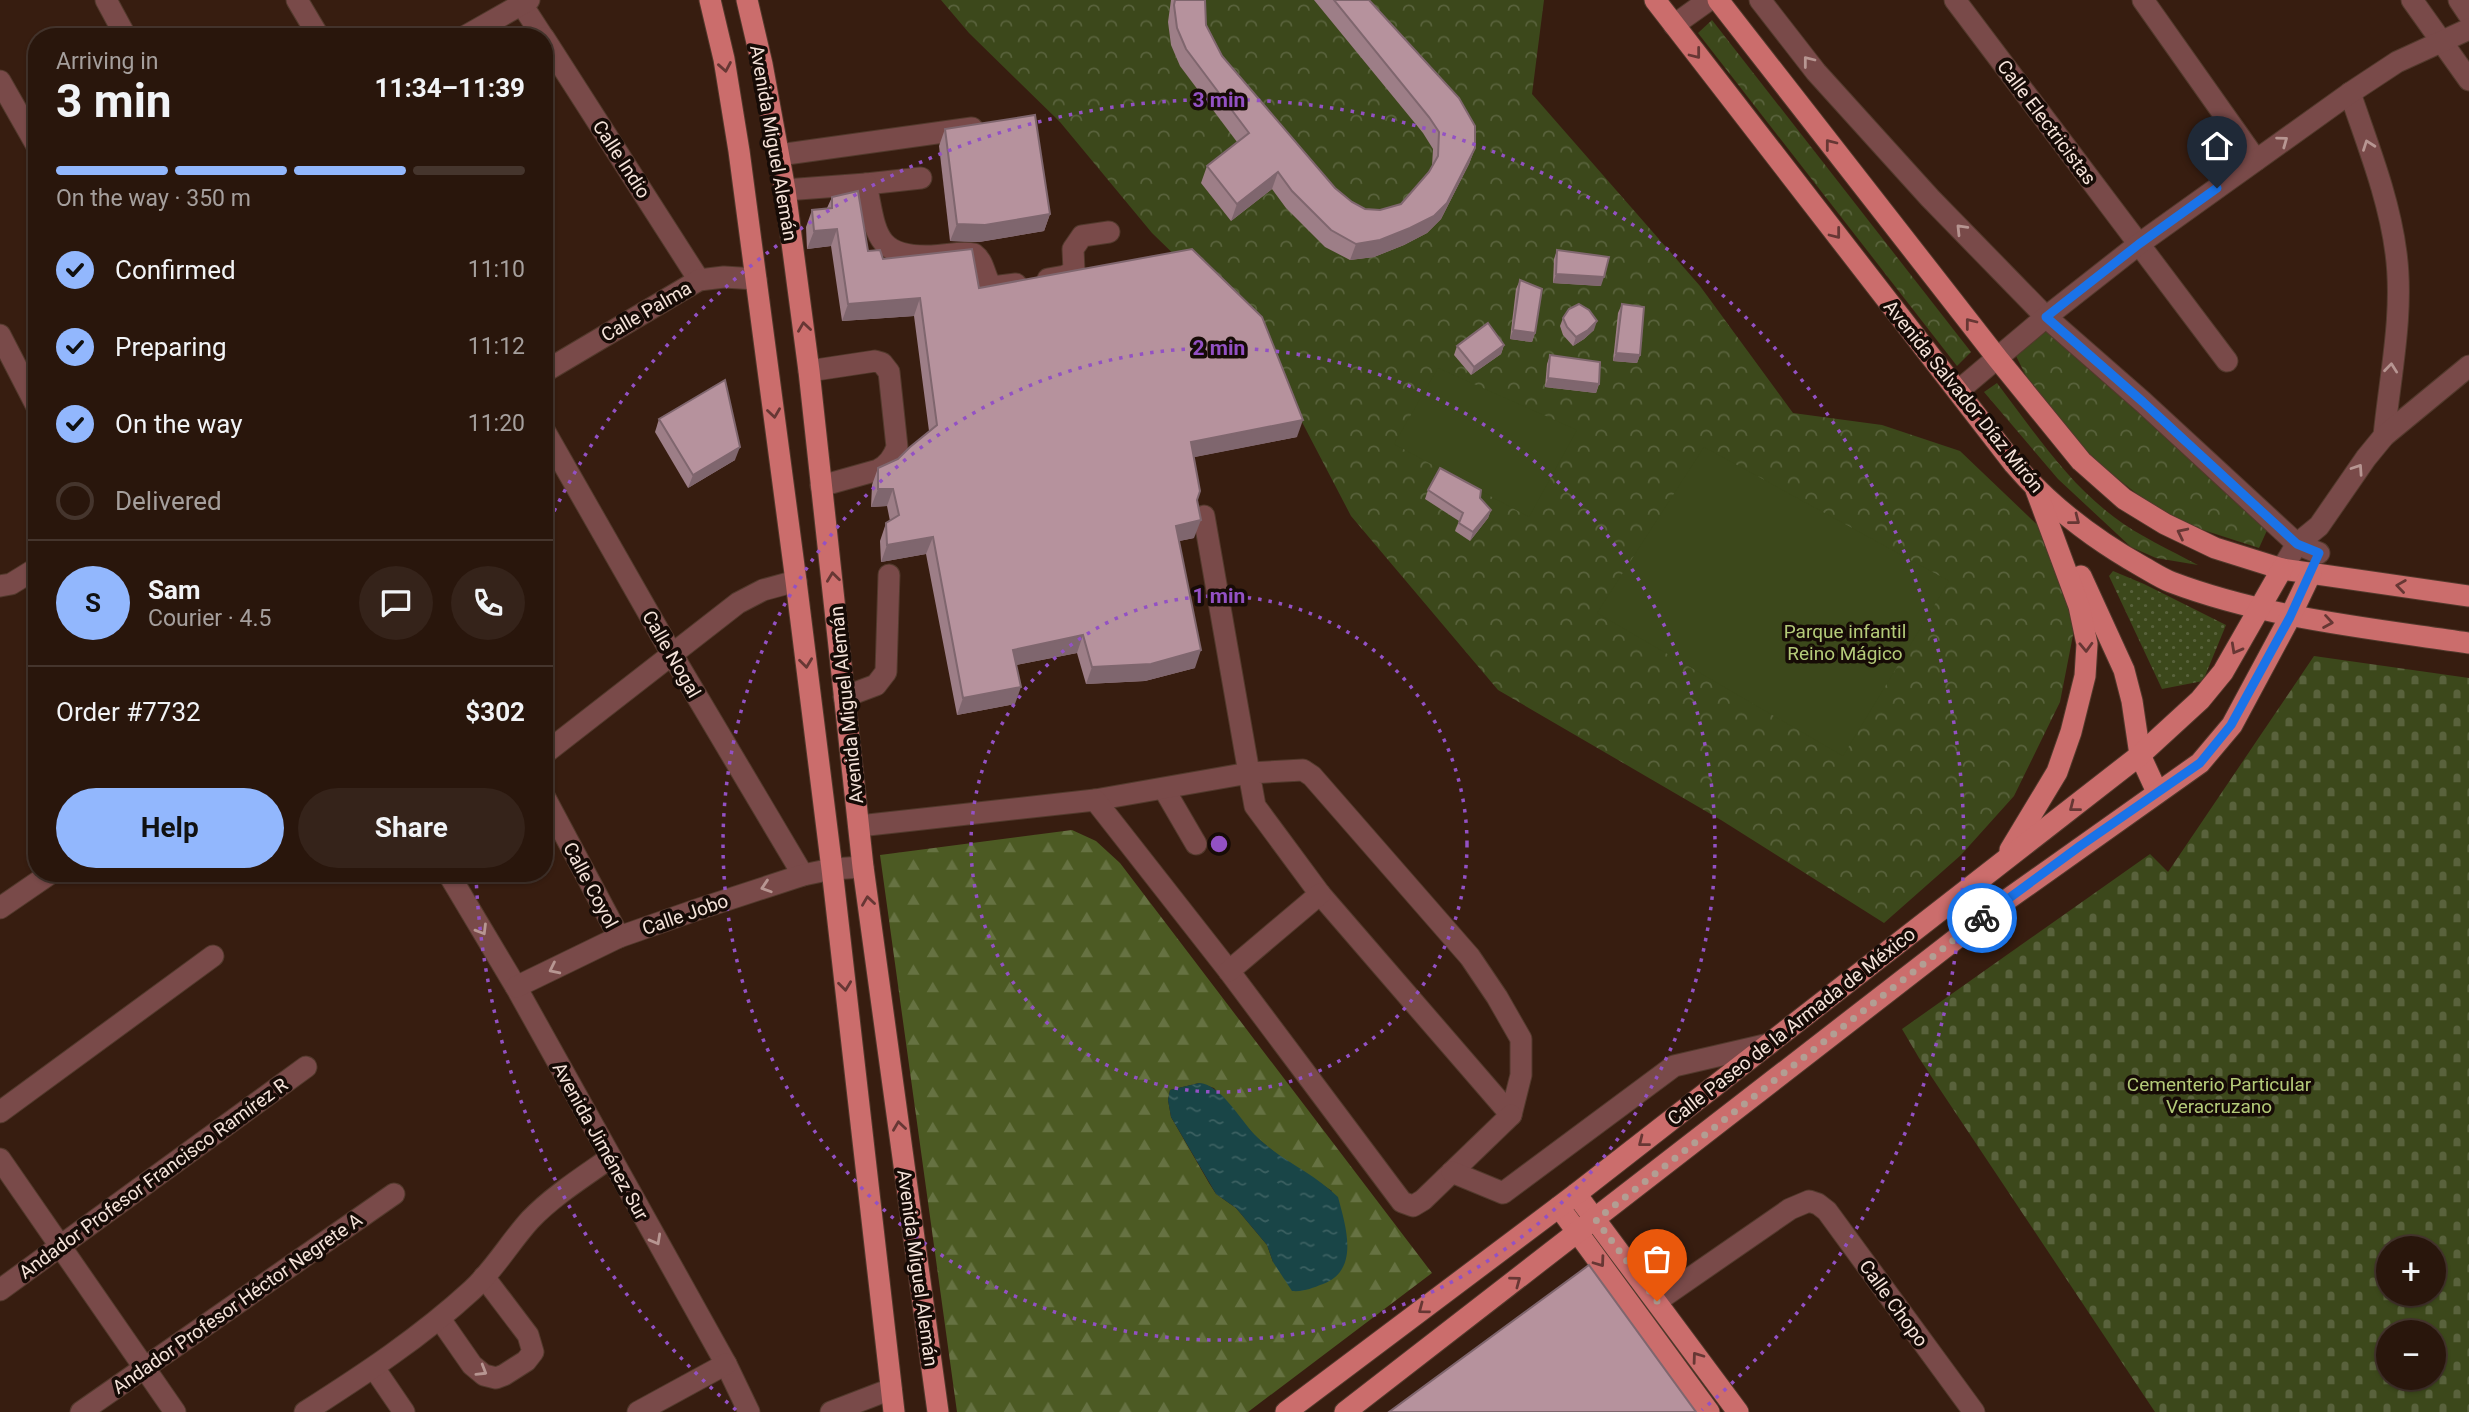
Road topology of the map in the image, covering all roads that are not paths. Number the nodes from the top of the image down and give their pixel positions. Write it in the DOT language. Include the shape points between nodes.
graph roads {
  1 [pos="106,0"];
  2 [pos="297,0"];
  3 [pos="710,0"];
  4 [pos="747,0"];
  5 [pos="1655,0"];
  6 [pos="1709,0"];
  7 [pos="1718,0"];
  8 [pos="1760,0"];
  9 [pos="1955,0"];
  10 [pos="2143,0"];
  11 [pos="2412,0"];
  12 [pos="2459,0"];
  13 [pos="523,1"];
  14 [pos="2469,15"];
  15 [pos="1674,26"];
  16 [pos="121,28"];
  17 [pos="314,28"];
  18 [pos="479,28"];
  19 [pos="538,28"];
  20 [pos="2469,29"];
  21 [pos="2440,41"];
  22 [pos="553,52"];
  23 [pos="2469,80"];
  24 [pos="0,81"];
  25 [pos="2350,93"];
  26 [pos="981,127"];
  27 [pos="28,130"];
  28 [pos="779,155"];
  29 [pos="2256,160"];
  30 [pos="921,178"];
  31 [pos="866,184"];
  32 [pos="785,190"];
  33 [pos="1109,232"];
  34 [pos="2139,244"];
  35 [pos="756,279"];
  36 [pos="699,280"];
  37 [pos="2046,317"];
  38 [pos="0,335"];
  39 [pos="1998,359"];
  40 [pos="2227,361"];
  41 [pos="2469,366"];
  42 [pos="553,367"];
  43 [pos="810,371"];
  44 [pos="28,389"];
  45 [pos="1958,391"];
  46 [pos="2384,436"];
  47 [pos="553,446"];
  48 [pos="821,486"];
  49 [pos="2036,489"];
  50 [pos="1204,516"];
  51 [pos="2319,526"];
  52 [pos="2054,538"];
  53 [pos="2297,544"];
  54 [pos="2315,563"];
  55 [pos="2281,569"];
  56 [pos="28,574"];
  57 [pos="889,575"];
  58 [pos="796,581"];
  59 [pos="0,586"];
  60 [pos="2469,596"];
  61 [pos="2258,609"];
  62 [pos="2290,617"];
  63 [pos="2469,643"];
  64 [pos="673,656"];
  65 [pos="844,696"];
  66 [pos="553,747"];
  67 [pos="2140,755"];
  68 [pos="1249,773"];
  69 [pos="1164,789"];
  70 [pos="2157,792"];
  71 [pos="1095,800"];
  72 [pos="553,813"];
  73 [pos="859,826"];
  74 [pos="1196,844"];
  75 [pos="2005,859"];
  76 [pos="863,867"];
  77 [pos="832,869"];
  78 [pos="803,875"];
  79 [pos="38,882"];
  80 [pos="453,882"];
  81 [pos="1320,894"];
  82 [pos="0,908"];
  83 [pos="619,937"];
  84 [pos="213,956"];
  85 [pos="1229,971"];
  86 [pos="516,987"];
  87 [pos="1769,1044"];
  88 [pos="306,1067"];
  89 [pos="0,1112"];
  90 [pos="1511,1115"];
  91 [pos="610,1158"];
  92 [pos="0,1159"];
  93 [pos="1452,1172"];
  94 [pos="394,1194"];
  95 [pos="1568,1200"];
  96 [pos="1587,1226"];
  97 [pos="59,1246"];
  98 [pos="484,1276"];
  99 [pos="1454,1286"];
  100 [pos="0,1290"];
  101 [pos="1657,1301"];
  102 [pos="1476,1312"];
  103 [pos="440,1319"];
  104 [pos="1355,1360"];
  105 [pos="726,1364"];
  106 [pos="143,1368"];
  107 [pos="374,1368"];
  108 [pos="1377,1387"];
  109 [pos="891,1389"];
  110 [pos="80,1412"];
  111 [pos="175,1412"];
  112 [pos="305,1412"];
  113 [pos="404,1412"];
  114 [pos="638,1412"];
  115 [pos="749,1412"];
  116 [pos="831,1412"];
  117 [pos="894,1412"];
  118 [pos="938,1412"];
  119 [pos="1286,1412"];
  120 [pos="1345,1412"];
  121 [pos="1709,1412"];
  122 [pos="1738,1412"];
  123 [pos="1974,1412"];
  1 -- 16 [label="street"];
  2 -- 17 [label="street"];
  3 -- 35 [label="main road, Avenida Miguel Alemán, one-way" via="724,59"];
  4 -- 28 [label="main road, Avenida Miguel Alemán"];
  5 -- 15 [label="main road, Avenida Salvador Díaz Mirón"];
  6 -- 15 [label="street"];
  39 -- 7 [label="main road, one-way"];
  37 -- 8 [label="street, one-way" via="1816,72"];
  9 -- 34 [label="street, Calle Electricistas"];
  10 -- 29 [label="street"];
  11 -- 21 [label="street"];
  12 -- 14 [label="street"];
  13 -- 18 [label="street"];
  13 -- 19 [label="street, Calle Indio"];
  15 -- 45 [label="main road, Avenida Salvador Díaz Mirón, one-way"];
  20 -- 21 [label="street"];
  21 -- 23 [label="street"];
  21 -- 25 [label="street"];
  22 -- 36 [label="street, Calle Indio"];
  24 -- 27 [label="street"];
  29 -- 25 [label="street, one-way"];
  46 -- 25 [label="street, one-way" via="2398,307 2396,254 2382,184"];
  26 -- 28 [label="street"];
  28 -- 32 [label="main road, Avenida Miguel Alemán"];
  29 -- 34 [label="street"];
  30 -- 31 [label="street"];
  31 -- 32 [label="street"];
  31 -- 33 [label="street" via="876,232 886,246 900,253 930,256 974,254 992,287 1070,274 1079,238"];
  43 -- 32 [label="main road, Avenida Miguel Alemán, one-way"];
  34 -- 37 [label="street"];
  34 -- 40 [label="street, Calle Electricistas"];
  35 -- 36 [label="street, Calle Palma"];
  35 -- 58 [label="main road, Avenida Miguel Alemán, one-way"];
  36 -- 42 [label="street, Calle Palma"];
  37 -- 39 [label="street"];
  37 -- 53 [label="street"];
  38 -- 44 [label="street"];
  39 -- 45 [label="street"];
  55 -- 39 [label="main road, one-way" via="2215,548 2124,499 2081,461"];
  41 -- 46 [label="street"];
  43 -- 48 [label="main road, Avenida Miguel Alemán"];
  43 -- 48 [label="street" via="882,363 889,372 897,447 885,467"];
  45 -- 49 [label="main road, Avenida Salvador Díaz Mirón"];
  51 -- 46 [label="street, one-way"];
  47 -- 64 [label="street, Calle Nogal"];
  65 -- 48 [label="main road, Avenida Miguel Alemán, one-way"];
  49 -- 52 [label="main road"];
  49 -- 61 [label="main road, Avenida Salvador Díaz Mirón, one-way" via="2113,550 2169,581"];
  50 -- 68 [label="street"];
  51 -- 53 [label="street"];
  51 -- 54 [label="street"];
  52 -- 67 [label="main road" via="2074,562 2124,670"];
  52 -- 75 [label="main road, one-way" via="2079,606 2087,644 2085,676 2057,772"];
  53 -- 54 [label="street"];
  53 -- 55 [label="street"];
  54 -- 55 [label="main road"];
  60 -- 54 [label="main road, one-way"];
  54 -- 62 [label="main road, Calle Paseo de la Armada de México"];
  55 -- 61 [label="main road, Calle Paseo de la Armada de México"];
  56 -- 59 [label="street"];
  57 -- 65 [label="street" via="886,672 876,685"];
  58 -- 64 [label="street" via="751,595"];
  58 -- 77 [label="main road, Avenida Miguel Alemán, one-way"];
  61 -- 62 [label="main road, Avenida Salvador Díaz Mirón"];
  61 -- 67 [label="main road, Calle Paseo de la Armada de México, one-way" via="2200,701"];
  62 -- 63 [label="main road, Avenida Salvador Díaz Mirón, one-way"];
  62 -- 70 [label="main road, Calle Paseo de la Armada de México" via="2231,725 2200,763"];
  64 -- 66 [label="street"];
  64 -- 78 [label="street, Calle Nogal"];
  65 -- 73 [label="main road, Avenida Miguel Alemán"];
  67 -- 70 [label="main road"];
  67 -- 75 [label="main road, Calle Paseo de la Armada de México, one-way"];
  68 -- 69 [label="street"];
  68 -- 81 [label="street" via="1255,806"];
  68 -- 90 [label="street" via="1303,770 1312,776 1470,957 1521,1039 1521,1075"];
  69 -- 71 [label="street"];
  69 -- 74 [label="street"];
  70 -- 96 [label="main road, Calle Paseo de la Armada de México" via="2001,904"];
  71 -- 73 [label="street"];
  71 -- 85 [label="street"];
  72 -- 83 [label="street, Calle Coyol"];
  73 -- 76 [label="main road, Avenida Miguel Alemán"];
  75 -- 87 [label="main road, Calle Paseo de la Armada de México"];
  76 -- 77 [label="street, Calle Jobo"];
  118 -- 76 [label="main road, Avenida Miguel Alemán, one-way"];
  77 -- 78 [label="street, Calle Jobo"];
  77 -- 109 [label="main road, Avenida Miguel Alemán, one-way"];
  78 -- 83 [label="street, Calle Jobo, one-way"];
  79 -- 82 [label="street"];
  80 -- 86 [label="street, Avenida Jiménez Sur, one-way"];
  81 -- 85 [label="street"];
  81 -- 90 [label="street"];
  83 -- 86 [label="street, Calle Jobo, one-way"];
  84 -- 89 [label="street"];
  85 -- 93 [label="street" via="1402,1202 1413,1206"];
  86 -- 91 [label="street, Avenida Jiménez Sur"];
  87 -- 93 [label="street" via="1674,1066 1503,1193"];
  87 -- 95 [label="main road, Calle Paseo de la Armada de México, one-way"];
  88 -- 97 [label="street, Andador Profesor Francisco Ramírez R"];
  90 -- 93 [label="street"];
  91 -- 98 [label="street" via="532,1218"];
  91 -- 105 [label="street, Avenida Jiménez Sur, one-way"];
  92 -- 97 [label="street"];
  94 -- 106 [label="street, Andador Profesor Héctor Negrete A"];
  95 -- 96 [label="main road"];
  95 -- 99 [label="main road, Calle Paseo de la Armada de México"];
  96 -- 101 [label="main road"];
  102 -- 96 [label="main road, Calle Paseo de la Armada de México, one-way"];
  96 -- 121 [label="main road, one-way"];
  97 -- 100 [label="street, Andador Profesor Francisco Ramírez R"];
  97 -- 106 [label="street"];
  98 -- 103 [label="street"];
  103 -- 98 [label="street, one-way" via="484,1375 496,1378 526,1361 533,1352 528,1335"];
  99 -- 102 [label="main road"];
  99 -- 104 [label="main road, Calle Paseo de la Armada de México, one-way"];
  122 -- 101 [label="main road, one-way"];
  101 -- 123 [label="street, Calle Chopo" via="1790,1209 1809,1201 1818,1204"];
  102 -- 108 [label="main road, Calle Paseo de la Armada de México"];
  103 -- 107 [label="street"];
  104 -- 108 [label="main road"];
  104 -- 119 [label="main road, Calle Paseo de la Armada de México"];
  105 -- 114 [label="street"];
  105 -- 115 [label="street, Avenida Jiménez Sur"];
  106 -- 110 [label="street, Andador Profesor Héctor Negrete A"];
  106 -- 111 [label="street"];
  107 -- 112 [label="street"];
  107 -- 113 [label="street"];
  108 -- 120 [label="main road, Calle Paseo de la Armada de México"];
  109 -- 116 [label="street"];
  109 -- 117 [label="main road, Avenida Miguel Alemán"];
}
